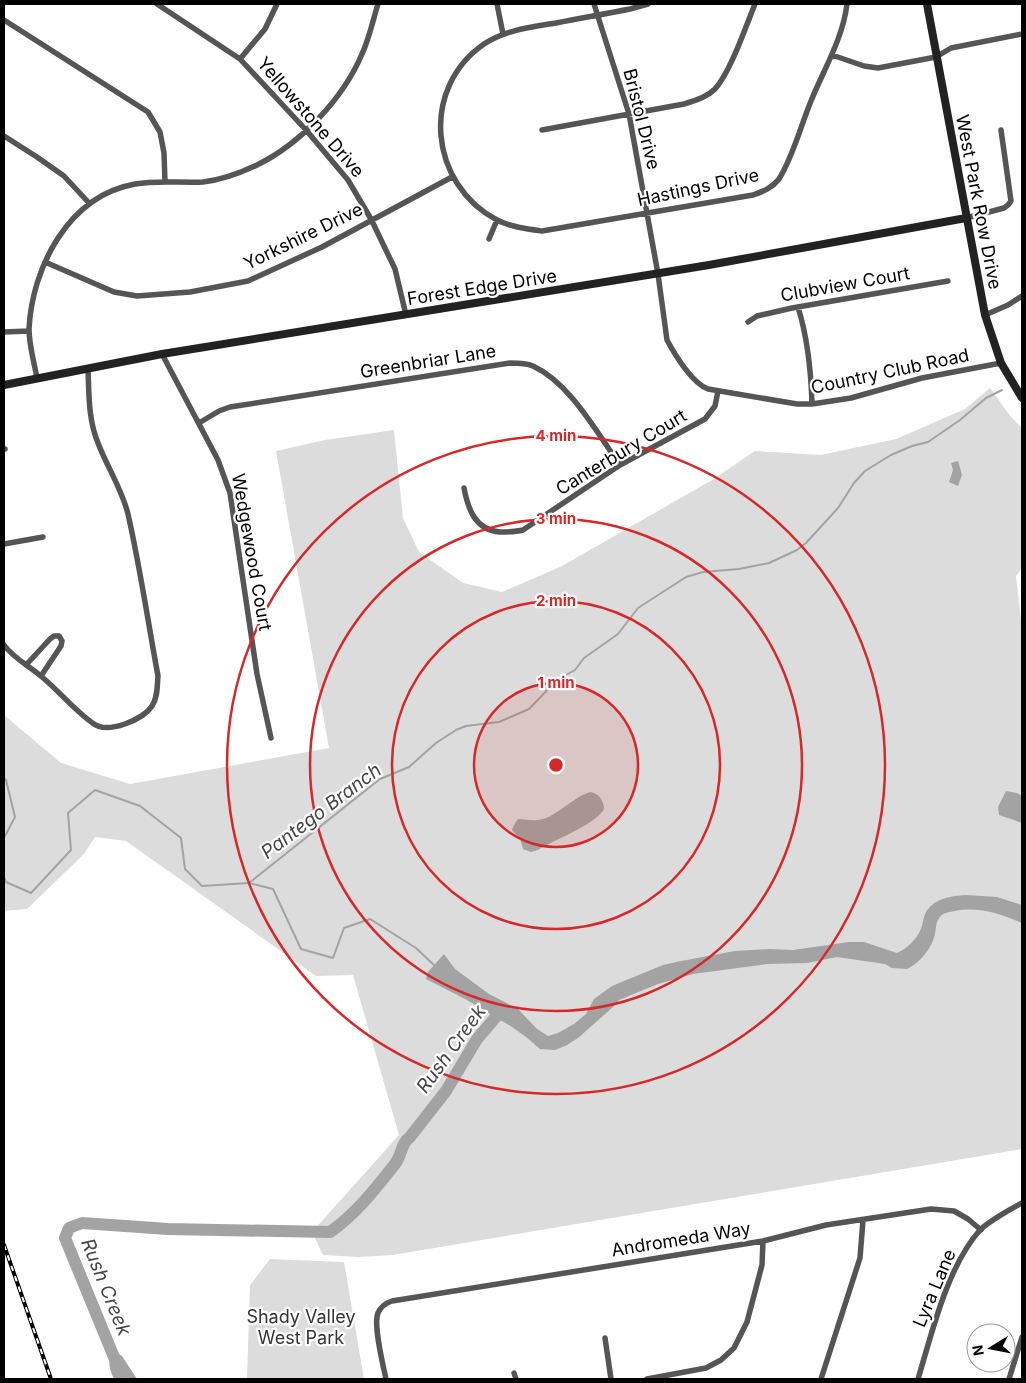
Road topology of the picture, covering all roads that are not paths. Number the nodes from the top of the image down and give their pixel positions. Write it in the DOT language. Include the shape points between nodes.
graph roads {
  1 [pos="158,4"];
  2 [pos="277,4"];
  3 [pos="378,4"];
  4 [pos="497,4"];
  5 [pos="594,4"];
  6 [pos="648,4"];
  7 [pos="755,4"];
  8 [pos="847,4"];
  9 [pos="927,4"];
  10 [pos="598,15"];
  11 [pos="4,20"];
  12 [pos="503,34"];
  13 [pos="1022,34"];
  14 [pos="832,55"];
  15 [pos="936,57"];
  16 [pos="240,59"];
  17 [pos="629,114"];
  18 [pos="306,130"];
  19 [pos="542,130"];
  20 [pos="1001,130"];
  21 [pos="4,136"];
  22 [pos="452,177"];
  23 [pos="165,182"];
  24 [pos="89,203"];
  25 [pos="648,213"];
  26 [pos="966,218"];
  27 [pos="371,219"];
  28 [pos="497,220"];
  29 [pos="489,239"];
  30 [pos="45,262"];
  31 [pos="658,274"];
  32 [pos="948,281"];
  33 [pos="1022,296"];
  34 [pos="798,307"];
  35 [pos="406,315"];
  36 [pos="985,315"];
  37 [pos="748,322"];
  38 [pos="29,331"];
  39 [pos="4,332"];
  40 [pos="162,354"];
  41 [pos="1001,363"];
  42 [pos="88,368"];
  43 [pos="37,378"];
  44 [pos="4,385"];
  45 [pos="718,391"];
  46 [pos="1022,398"];
  47 [pos="812,404"];
  48 [pos="199,423"];
  49 [pos="620,465"];
  50 [pos="464,488"];
  51 [pos="43,537"];
  52 [pos="4,544"];
  53 [pos="4,645"];
  54 [pos="26,665"];
  55 [pos="41,676"];
  56 [pos="270,738"];
  57 [pos="1022,1203"];
  58 [pos="863,1220"];
  59 [pos="980,1230"];
  60 [pos="763,1241"];
  61 [pos="1022,1337"];
  62 [pos="605,1338"];
  63 [pos="1016,1354"];
  64 [pos="386,1379"];
  65 [pos="611,1379"];
  66 [pos="646,1379"];
  67 [pos="821,1379"];
  68 [pos="918,1379"];
  1 -- 16 [label="street, Yellowstone Drive"];
  2 -- 16 [label="street" via="265,29"];
  3 -- 18 [label="street" via="362,54 339,96"];
  4 -- 12 [label="street"];
  5 -- 10 [label="street, Bristol Drive"];
  6 -- 10 [label="street, Hastings Drive"];
  7 -- 17 [label="street" via="725,74 714,90 684,104"];
  8 -- 14 [label="street, Hastings Drive"];
  9 -- 15 [label="street, West Park Row Drive"];
  10 -- 12 [label="street, Hastings Drive"];
  10 -- 17 [label="street, Bristol Drive"];
  11 -- 23 [label="street" via="148,112 160,132"];
  12 -- 22 [label="street, Hastings Drive" via="471,55 454,77 443,103 441,144"];
  13 -- 15 [label="street" via="951,48"];
  14 -- 15 [label="street" via="878,68"];
  14 -- 25 [label="street, Hastings Drive" via="788,160 773,185 753,195"];
  15 -- 26 [label="street, West Park Row Drive"];
  16 -- 18 [label="street, Yellowstone Drive"];
  17 -- 19 [label="street"];
  17 -- 25 [label="street, Bristol Drive"];
  18 -- 23 [label="street" via="258,165 228,177 204,182"];
  18 -- 27 [label="street, Yellowstone Drive" via="348,180"];
  20 -- 26 [label="street" via="1010,201 1004,208"];
  21 -- 24 [label="street" via="64,176"];
  22 -- 27 [label="street, Yorkshire Drive"];
  22 -- 28 [label="street, Hastings Drive" via="468,199"];
  23 -- 24 [label="street" via="133,184"];
  24 -- 30 [label="street" via="63,232"];
  25 -- 28 [label="street, Hastings Drive" via="542,230"];
  25 -- 31 [label="street, Bristol Drive"];
  26 -- 31 [label="street, Forest Edge Drive"];
  26 -- 36 [label="street, West Park Row Drive"];
  27 -- 30 [label="street, Yorkshire Drive" via="322,247 248,281 190,292 137,296 114,292"];
  27 -- 35 [label="street, Yellowstone Drive" via="395,269"];
  28 -- 29 [label="street"];
  30 -- 38 [label="street" via="34,294"];
  31 -- 35 [label="street, Forest Edge Drive"];
  31 -- 45 [label="street, Country Club Road" via="669,344 698,384"];
  32 -- 34 [label="street, Clubview Court"];
  33 -- 36 [label="street"];
  34 -- 37 [label="street, Clubview Court" via="757,316"];
  34 -- 47 [label="street" via="809,354"];
  35 -- 40 [label="street, Forest Edge Drive"];
  36 -- 41 [label="street, West Park Row Drive"];
  38 -- 39 [label="street"];
  38 -- 43 [label="street"];
  40 -- 42 [label="street, Forest Edge Drive"];
  40 -- 48 [label="street, Wedgewood Court"];
  41 -- 46 [label="street, West Park Row Drive"];
  41 -- 47 [label="street, Country Club Road"];
  42 -- 43 [label="street, Forest Edge Drive"];
  42 -- 55 [label="street" via="94,432 123,497 136,557 158,676 156,695 151,708 138,719 113,726 95,725"];
  43 -- 44 [label="street, Forest Edge Drive"];
  45 -- 47 [label="street, Country Club Road"];
  45 -- 49 [label="street, Canterbury Court" via="715,406 705,419"];
  48 -- 49 [label="street, Greenbriar Lane" via="230,407 523,363 551,377 565,390"];
  48 -- 56 [label="street, Wedgewood Court" via="230,493 257,674"];
  49 -- 50 [label="street, Canterbury Court" via="518,532 485,529 470,513"];
  51 -- 52 [label="street"];
  53 -- 54 [label="street"];
  54 -- 55 [label="street"];
  54 -- 55 [label="street" via="50,639 59,636 61,646"];
  57 -- 59 [label="street, Lyra Lane"];
  58 -- 59 [label="street, Andromeda Way" via="942,1209 954,1211"];
  58 -- 60 [label="street, Andromeda Way" via="826,1225"];
  58 -- 67 [label="street" via="860,1258"];
  59 -- 68 [label="street, Lyra Lane" via="948,1286"];
  60 -- 64 [label="street, Andromeda Way" via="386,1303 376,1319"];
  60 -- 66 [label="street" via="762,1265 747,1322 734,1348 706,1368"];
  61 -- 63 [label="street"];
  62 -- 65 [label="street"];
}
